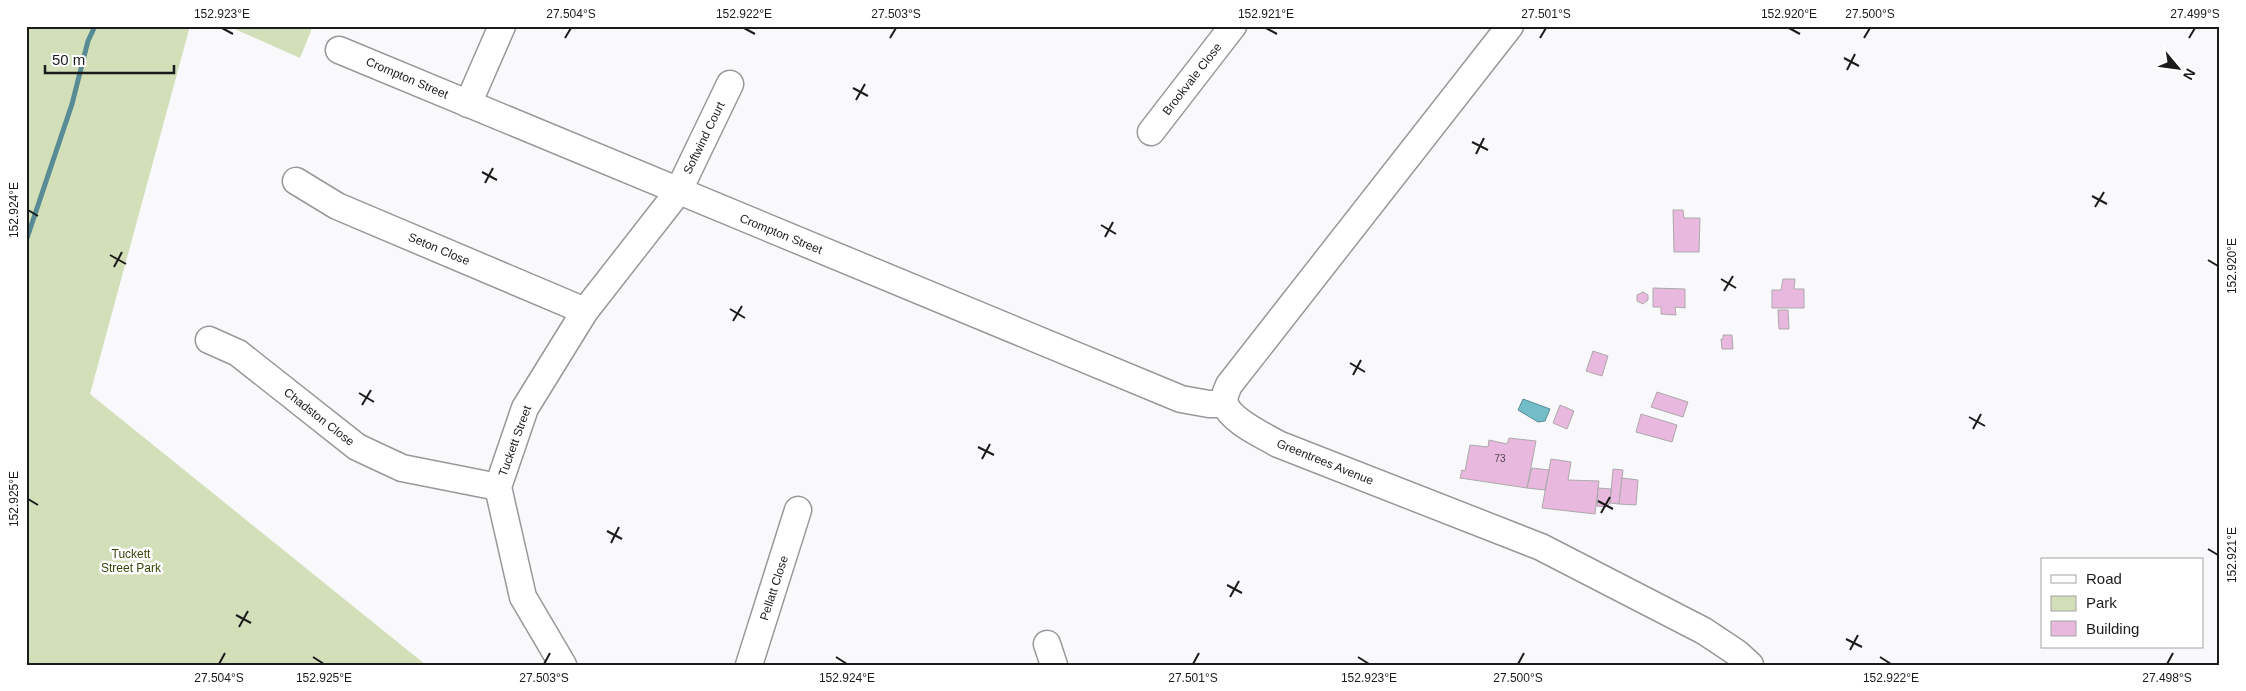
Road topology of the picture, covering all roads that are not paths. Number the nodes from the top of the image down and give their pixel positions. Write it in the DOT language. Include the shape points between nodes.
graph roads {
  1 [pos="502,26"];
  2 [pos="1233,26"];
  3 [pos="1500,30"];
  4 [pos="339,50"];
  5 [pos="730,84"];
  6 [pos="468,104"];
  7 [pos="1151,132"];
  8 [pos="296,181"];
  9 [pos="678,192"];
  10 [pos="585,311"];
  11 [pos="209,340"];
  12 [pos="1225,404"];
  13 [pos="498,487"];
  14 [pos="798,510"];
  15 [pos="563,665"];
  16 [pos="749,665"];
  17 [pos="1750,665"];
  1 -- 6 [label="street"];
  2 -- 7 [label="street, Brookvale Close"];
  3 -- 12 [label="street" via="1229,385"];
  4 -- 6 [label="street, Crompton Street"];
  5 -- 9 [label="street, Softwind Court"];
  6 -- 9 [label="street, Crompton Street"];
  8 -- 10 [label="street, Seton Close" via="337,206"];
  9 -- 10 [label="street, Tuckett Street"];
  9 -- 12 [label="street, Crompton Street" via="1181,399"];
  10 -- 13 [label="street, Tuckett Street" via="525,408"];
  11 -- 13 [label="street, Chadston Close" via="238,354 357,447 402,468"];
  12 -- 17 [label="street, Greentrees Avenue" via="1240,421 1278,444 1541,547 1704,631"];
  13 -- 15 [label="street, Tuckett Street" via="523,597"];
  14 -- 16 [label="street, Pellatt Close"];
}
